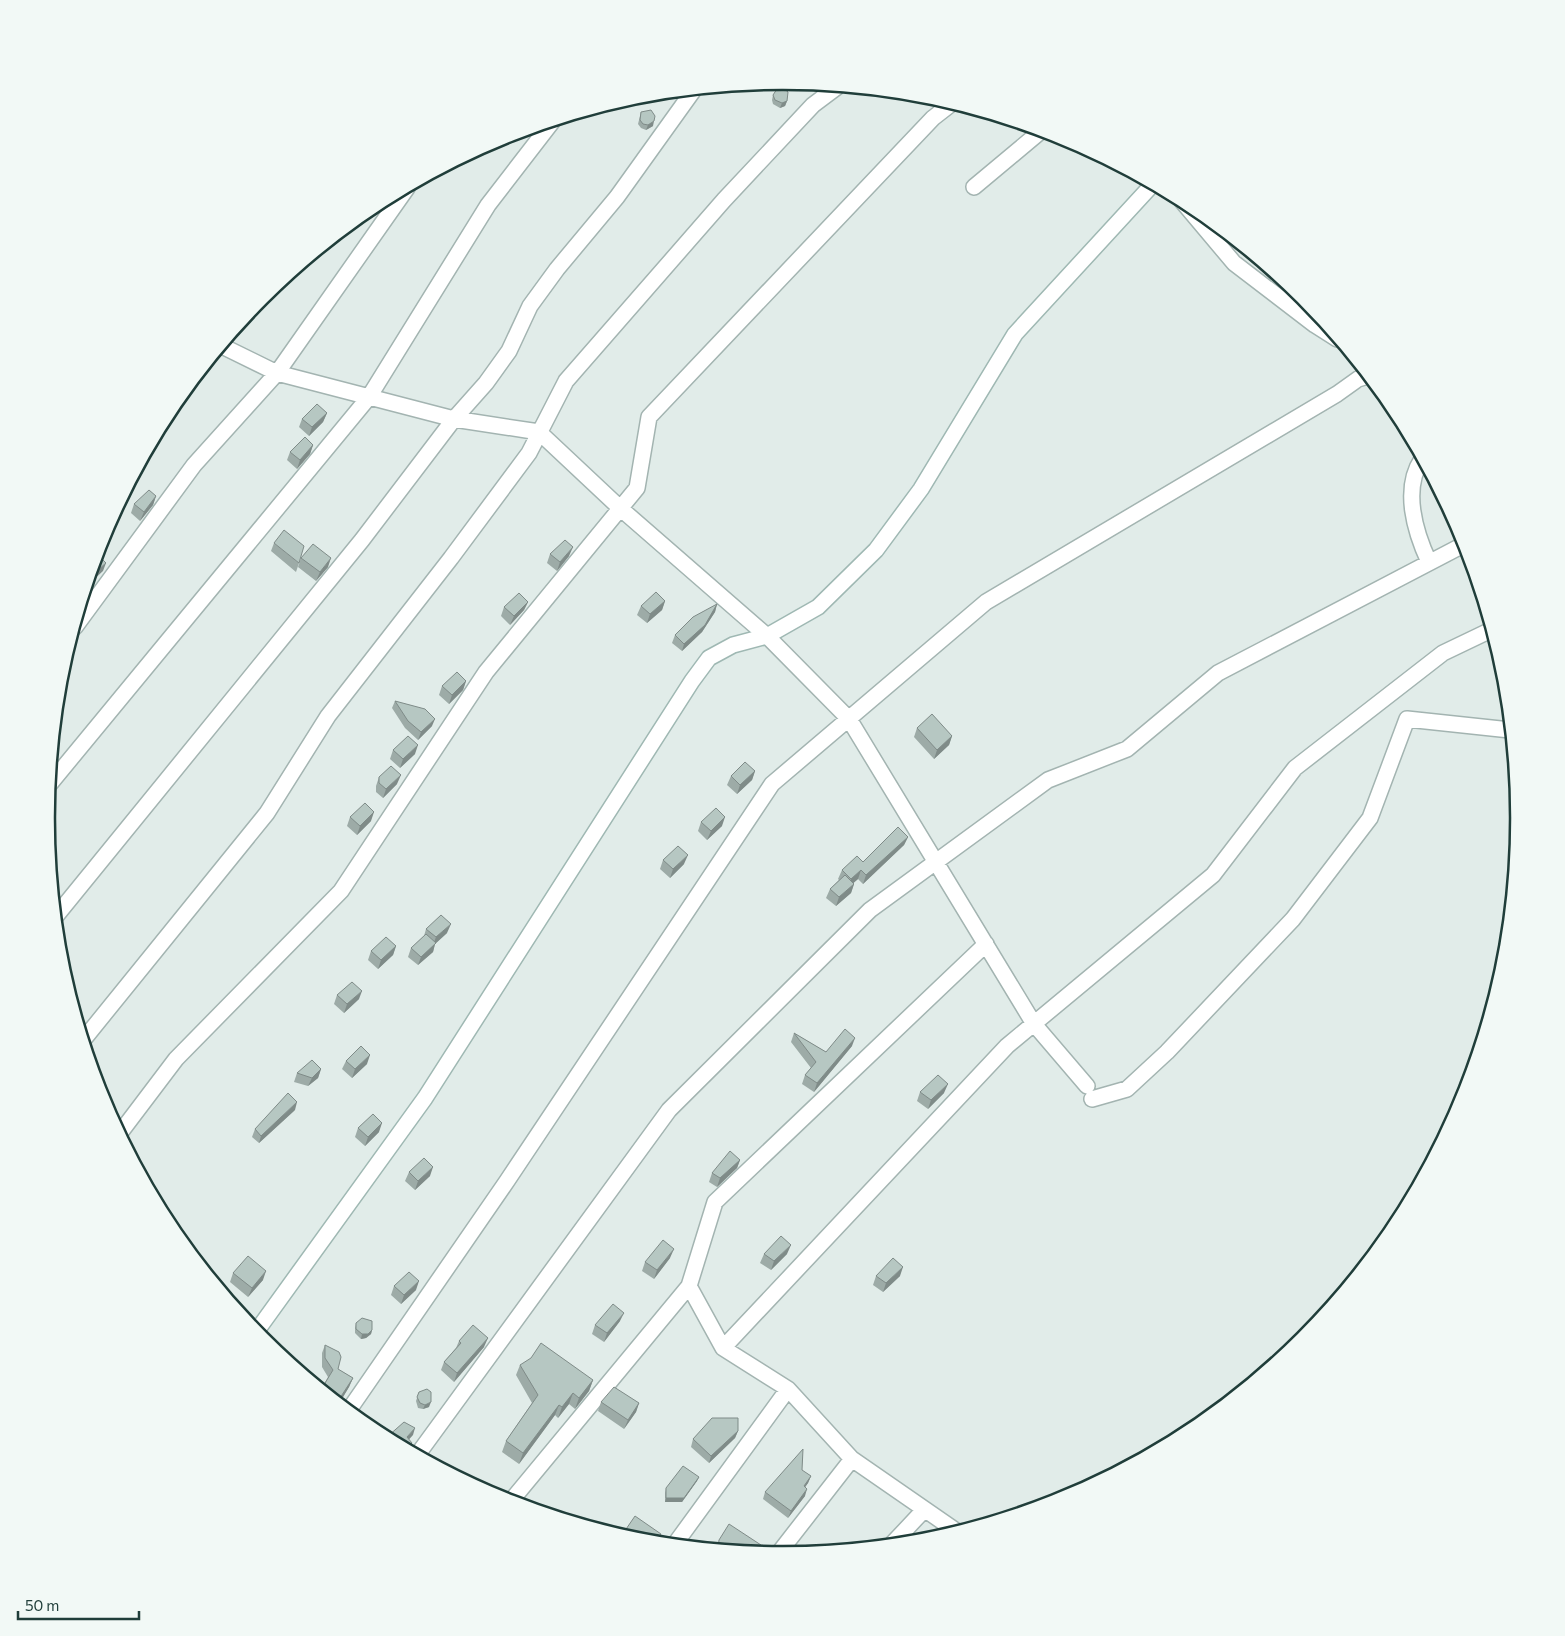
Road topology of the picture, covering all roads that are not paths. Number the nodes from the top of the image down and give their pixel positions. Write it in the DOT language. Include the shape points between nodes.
graph roads {
  1 [pos="830,92"];
  2 [pos="688,97"];
  3 [pos="945,109"];
  4 [pos="546,130"];
  5 [pos="1035,136"];
  6 [pos="974,187"];
  7 [pos="1148,189"];
  8 [pos="398,201"];
  9 [pos="1200,223"];
  10 [pos="1319,328"];
  11 [pos="227,349"];
  12 [pos="277,373"];
  13 [pos="1362,378"];
  14 [pos="369,397"];
  15 [pos="454,419"];
  16 [pos="539,432"];
  17 [pos="1419,465"];
  18 [pos="620,508"];
  19 [pos="1458,548"];
  20 [pos="1429,562"];
  21 [pos="85,615"];
  22 [pos="1486,632"];
  23 [pos="767,636"];
  24 [pos="849,719"];
  25 [pos="1505,729"];
  26 [pos="57,777"];
  27 [pos="936,862"];
  28 [pos="61,910"];
  29 [pos="986,944"];
  30 [pos="1034,1024"];
  31 [pos="88,1034"];
  32 [pos="124,1127"];
  33 [pos="688,1286"];
  34 [pos="261,1325"];
  35 [pos="723,1348"];
  36 [pos="788,1389"];
  37 [pos="352,1404"];
  38 [pos="421,1449"];
  39 [pos="852,1459"];
  40 [pos="516,1495"];
  41 [pos="924,1510"];
  42 [pos="949,1526"];
  43 [pos="900,1536"];
  44 [pos="680,1538"];
  45 [pos="784,1546"];
  1 -- 16 [label="street" via="813,105 724,200 566,380"];
  2 -- 15 [label="street" via="617,196 530,306 509,351"];
  3 -- 18 [label="street" via="649,417 637,488"];
  4 -- 14 [label="street" via="488,205"];
  5 -- 6 [label="street"];
  7 -- 23 [label="street" via="1014,334 921,489 876,550 818,607"];
  8 -- 12 [label="street"];
  9 -- 10 [label="street" via="1234,263"];
  11 -- 12 [label="street"];
  12 -- 14 [label="street"];
  12 -- 21 [label="street" via="194,464"];
  13 -- 24 [label="street" via="986,602"];
  14 -- 15 [label="street"];
  14 -- 26 [label="street"];
  15 -- 16 [label="street"];
  15 -- 28 [label="street" via="362,540"];
  16 -- 18 [label="street"];
  16 -- 31 [label="street" via="529,453 451,558 328,716 267,813"];
  17 -- 20 [label="street" via="1412,479 1414,515"];
  18 -- 23 [label="street"];
  18 -- 32 [label="street" via="486,672 341,891 176,1059"];
  19 -- 20 [label="street"];
  20 -- 27 [label="street" via="1218,673 1127,749 1048,780"];
  22 -- 30 [label="street" via="1443,652 1295,768 1213,875"];
  23 -- 24 [label="street"];
  23 -- 34 [label="street" via="733,644 709,658 692,681 425,1098"];
  24 -- 27 [label="street"];
  24 -- 37 [label="street" via="772,784"];
  25 -- 30 [label="street" via="1407,719 1370,818 1293,919 1167,1052 1127,1089 1089,1093"];
  27 -- 29 [label="street"];
  27 -- 38 [label="street" via="870,910 668,1110"];
  29 -- 30 [label="street"];
  29 -- 33 [label="street" via="715,1202"];
  30 -- 35 [label="street" via="1007,1046"];
  33 -- 35 [label="street"];
  33 -- 40 [label="street"];
  35 -- 36 [label="street"];
  36 -- 39 [label="street"];
  36 -- 44 [label="street"];
  39 -- 41 [label="street"];
  39 -- 45 [label="street"];
  41 -- 42 [label="street"];
  41 -- 43 [label="street"];
}
